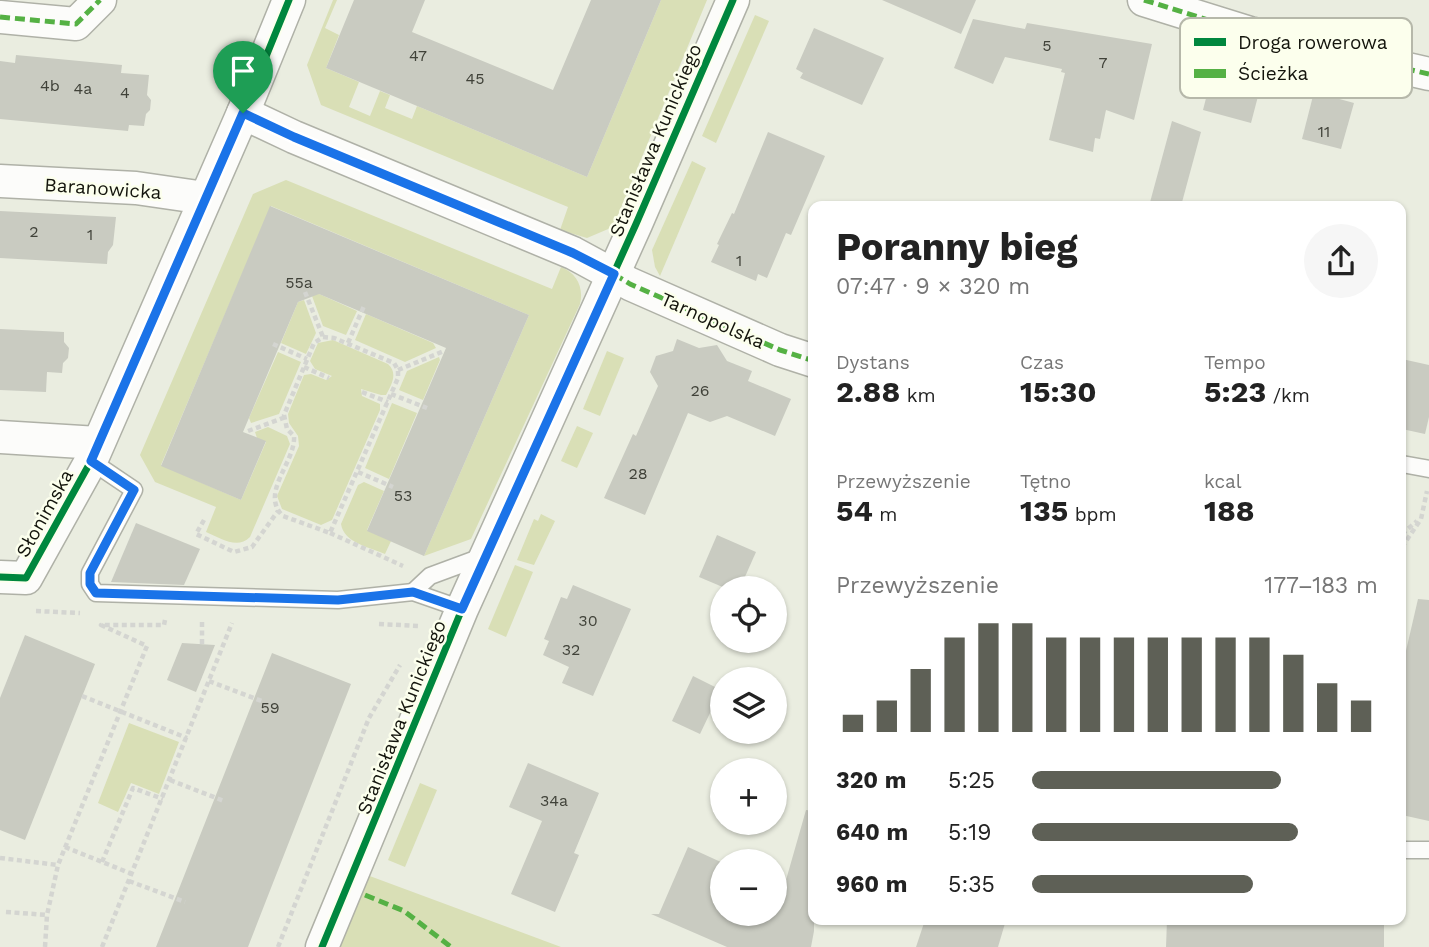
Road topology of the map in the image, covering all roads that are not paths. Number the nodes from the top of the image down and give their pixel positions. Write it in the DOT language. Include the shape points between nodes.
graph roads {
  1 [pos="100,0"];
  2 [pos="289,0"];
  3 [pos="733,0"];
  4 [pos="1144,0"];
  5 [pos="0,17"];
  6 [pos="1202,18"];
  7 [pos="243,113"];
  8 [pos="0,181"];
  9 [pos="205,198"];
  10 [pos="614,274"];
  11 [pos="808,359"];
  12 [pos="0,437"];
  13 [pos="94,452"];
  14 [pos="1406,465"];
  15 [pos="1429,469"];
  16 [pos="486,555"];
  17 [pos="13,578"];
  18 [pos="413,592"];
  19 [pos="462,609"];
  20 [pos="1406,850"];
  21 [pos="1429,850"];
  22 [pos="322,947"];
  1 -- 5 [label="street" via="76,24"];
  2 -- 7 [label="street, Słonimska"];
  3 -- 10 [label="street, Stanisława Kunickiego"];
  4 -- 6 [label="street"];
  7 -- 9 [label="street, Słonimska"];
  7 -- 10 [label="street, Tarnopolska"];
  8 -- 9 [label="street, Baranowicka" via="136,188"];
  9 -- 13 [label="street, Słonimska"];
  10 -- 11 [label="street, Tarnopolska"];
  10 -- 16 [label="street, Stanisława Kunickiego"];
  12 -- 13 [label="street"];
  13 -- 17 [label="street, Słonimska"];
  13 -- 18 [label="lane" via="134,490 90,573 96,593 338,600"];
  14 -- 15 [label="lane"];
  16 -- 18 [label="lane" via="430,576"];
  16 -- 19 [label="street, Stanisława Kunickiego"];
  18 -- 19 [label="lane"];
  19 -- 22 [label="street, Stanisława Kunickiego"];
  20 -- 21 [label="lane"];
}
